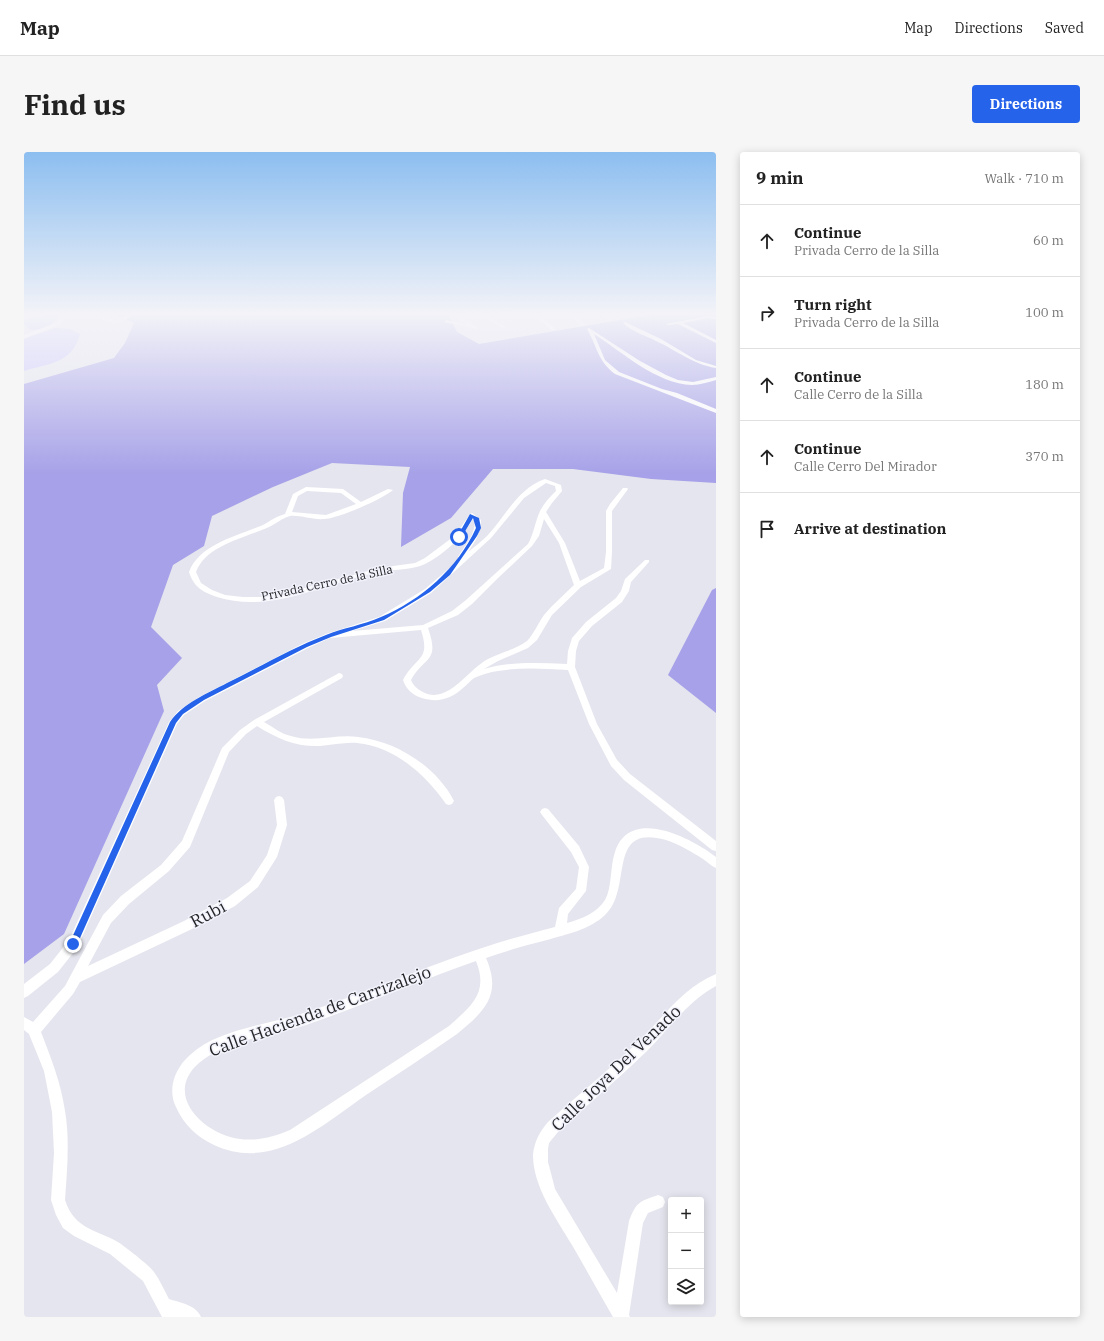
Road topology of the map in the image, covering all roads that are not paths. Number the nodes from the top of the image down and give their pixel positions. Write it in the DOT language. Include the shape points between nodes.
graph roads {
  1 [pos="609,366"];
  2 [pos="647,366"];
  3 [pos="716,378"];
  4 [pos="660,390"];
  5 [pos="687,399"];
  6 [pos="680,401"];
  7 [pos="700,407"];
  8 [pos="716,411"];
  9 [pos="716,415"];
  10 [pos="625,489"];
  11 [pos="390,490"];
  12 [pos="360,504"];
  13 [pos="543,512"];
  14 [pos="288,514"];
  15 [pos="647,560"];
  16 [pos="456,564"];
  17 [pos="578,585"];
  18 [pos="424,627"];
  19 [pos="329,636"];
  20 [pos="571,667"];
  21 [pos="339,676"];
  22 [pos="470,677"];
  23 [pos="257,722"];
  24 [pos="279,800"];
  25 [pos="449,801"];
  26 [pos="545,812"];
  27 [pos="716,847"];
  28 [pos="716,863"];
  29 [pos="560,931"];
  30 [pos="479,954"];
  31 [pos="78,977"];
  32 [pos="716,980"];
  33 [pos="24,992"];
  34 [pos="29,1027"];
  35 [pos="658,1202"];
  36 [pos="168,1311"];
  37 [pos="622,1316"];
  38 [pos="193,1317"];
  1 -- 4 [label="street" via="632,380"];
  2 -- 3 [label="street" via="669,379 690,384"];
  4 -- 5 [label="street"];
  4 -- 6 [label="street"];
  5 -- 6 [label="street"];
  5 -- 7 [label="street"];
  6 -- 7 [label="street"];
  7 -- 8 [label="street"];
  7 -- 9 [label="street"];
  10 -- 17 [label="street" via="609,511 607,569"];
  11 -- 12 [label="street"];
  12 -- 14 [label="street" via="323,518"];
  12 -- 14 [label="street" via="343,491 306,489 295,495"];
  13 -- 16 [label="street" via="559,491 558,485 554,482 541,483 522,497 489,537"];
  13 -- 17 [label="street" via="562,543"];
  13 -- 18 [label="street" via="536,536 530,545 470,602 455,613"];
  14 -- 16 [label="street, Privada Cerro de la Silla" via="211,549 193,568 193,577 197,583 224,597 246,600 286,595 380,569 416,565 459,537 472,515 478,520 478,528"];
  15 -- 20 [label="street" via="628,581 619,600 589,624 575,640"];
  16 -- 19 [label="street" via="428,591 397,611 382,619"];
  17 -- 22 [label="street" via="546,617 536,637 529,644 489,661"];
  18 -- 19 [label="street"];
  18 -- 22 [label="street" via="429,650 426,657 410,672 406,680 409,686 425,698 436,698 456,690"];
  19 -- 33 [label="street" via="304,646 202,699 181,713 170,728 73,944 54,968"];
  20 -- 22 [label="street" via="502,667"];
  20 -- 27 [label="street" via="593,724 614,763 627,777"];
  21 -- 23 [label="street"];
  23 -- 25 [label="street" via="294,741 310,743 357,740 378,743 410,760 441,787"];
  23 -- 31 [label="street" via="225,750 186,844 165,868 125,900 107,919"];
  24 -- 31 [label="street, Rubi" via="282,826 272,857 254,884 225,905 188,925"];
  26 -- 29 [label="street" via="575,849 584,867 581,891 563,912"];
  28 -- 29 [label="street, Calle Hacienda de Carrizalejo" via="685,843 650,831 638,832 622,846 609,903 597,916"];
  29 -- 30 [label="street, Calle Hacienda de Carrizalejo"];
  30 -- 30 [label="street, Calle Hacienda de Carrizalejo" via="486,968 488,983 480,1006 470,1016 453,1030 295,1135 266,1147 228,1144 193,1124 182,1109 178,1093 181,1075 194,1059 208,1049 304,1019"];
  31 -- 34 [label="street" via="69,990"];
  32 -- 37 [label="street, Calle Joya Del Venado" via="704,985 691,996 643,1046 553,1127 542,1142 542,1172 550,1193"];
  34 -- 36 [label="street" via="50,1072 60,1112 58,1200 61,1210 68,1223 79,1232 115,1249 148,1276"];
  35 -- 37 [label="street" via="643,1208 636,1221"];
  36 -- 38 [label="street" via="188,1313"];
}
